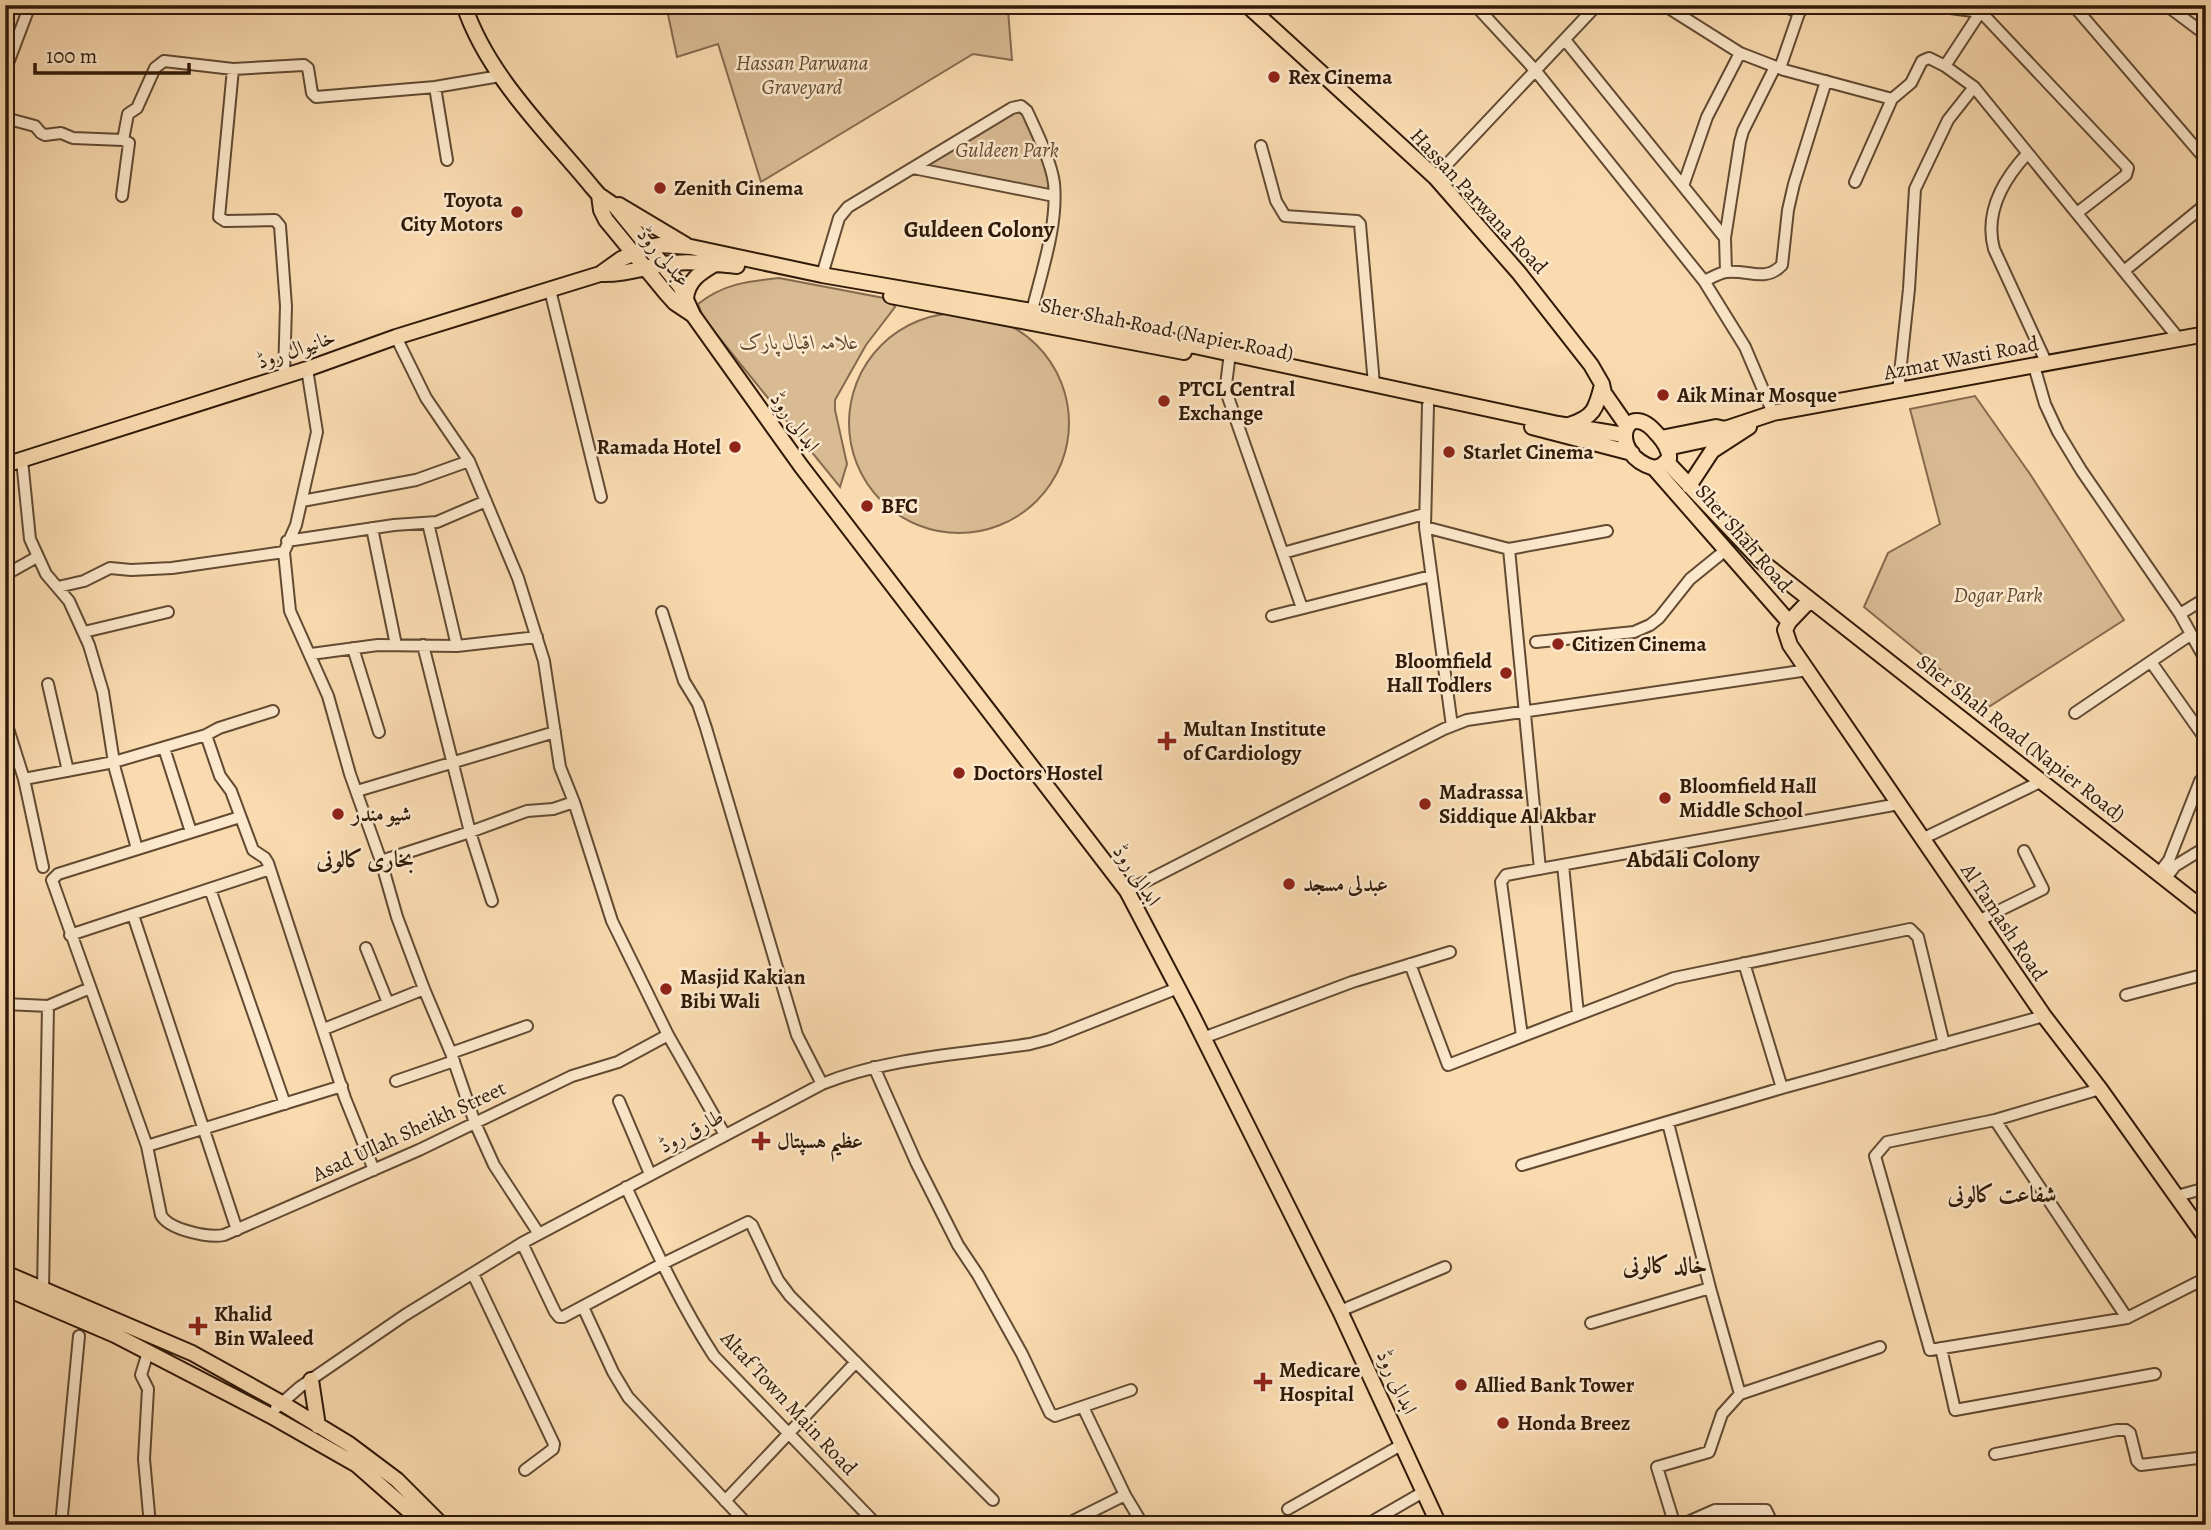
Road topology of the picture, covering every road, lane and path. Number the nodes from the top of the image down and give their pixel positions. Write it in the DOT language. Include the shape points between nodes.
graph roads {
  1 [pos="30,5"];
  2 [pos="464,5"];
  3 [pos="1247,5"];
  4 [pos="1475,5"];
  5 [pos="1597,5"];
  6 [pos="1664,5"];
  7 [pos="1783,5"];
  8 [pos="1824,5"];
  9 [pos="1839,5"];
  10 [pos="1927,5"];
  11 [pos="2073,5"];
  12 [pos="2166,5"];
  13 [pos="1983,8"];
  14 [pos="1803,9"];
  15 [pos="2206,35"];
  16 [pos="1565,40"];
  17 [pos="1740,52"];
  18 [pos="1945,66"];
  19 [pos="1778,67"];
  20 [pos="233,69"];
  21 [pos="1535,70"];
  22 [pos="5,71"];
  23 [pos="500,76"];
  24 [pos="1826,81"];
  25 [pos="435,87"];
  26 [pos="1974,87"];
  27 [pos="1892,99"];
  28 [pos="5,118"];
  29 [pos="123,140"];
  30 [pos="1261,146"];
  31 [pos="2027,154"];
  32 [pos="447,160"];
  33 [pos="2206,160"];
  34 [pos="913,168"];
  35 [pos="1435,177"];
  36 [pos="1855,182"];
  37 [pos="1683,186"];
  38 [pos="599,195"];
  39 [pos="122,196"];
  40 [pos="1054,196"];
  41 [pos="2206,204"];
  42 [pos="2077,213"];
  43 [pos="1725,238"];
  44 [pos="649,247"];
  45 [pos="691,247"];
  46 [pos="634,254"];
  47 [pos="745,263"];
  48 [pos="662,264"];
  49 [pos="715,264"];
  50 [pos="646,269"];
  51 [pos="2124,271"];
  52 [pos="1726,272"];
  53 [pos="600,274"];
  54 [pos="822,275"];
  55 [pos="1704,281"];
  56 [pos="550,290"];
  57 [pos="686,298"];
  58 [pos="976,307"];
  59 [pos="1032,311"];
  60 [pos="693,315"];
  61 [pos="2206,334"];
  62 [pos="396,337"];
  63 [pos="2179,339"];
  64 [pos="1229,361"];
  65 [pos="2040,365"];
  66 [pos="307,369"];
  67 [pos="284,376"];
  68 [pos="1374,384"];
  69 [pos="1602,384"];
  70 [pos="1898,392"];
  71 [pos="1428,405"];
  72 [pos="1768,416"];
  73 [pos="1561,427"];
  74 [pos="1628,428"];
  75 [pos="1632,453"];
  76 [pos="1662,454"];
  77 [pos="22,460"];
  78 [pos="469,461"];
  79 [pos="5,465"];
  80 [pos="1689,486"];
  81 [pos="601,497"];
  82 [pos="302,501"];
  83 [pos="486,501"];
  84 [pos="1424,514"];
  85 [pos="428,523"];
  86 [pos="1425,527"];
  87 [pos="372,528"];
  88 [pos="1607,531"];
  89 [pos="286,546"];
  90 [pos="1509,549"];
  91 [pos="1727,549"];
  92 [pos="1283,553"];
  93 [pos="37,557"];
  94 [pos="5,575"];
  95 [pos="1431,576"];
  96 [pos="58,587"];
  97 [pos="2206,598"];
  98 [pos="1810,600"];
  99 [pos="1302,608"];
  100 [pos="168,612"];
  101 [pos="662,612"];
  102 [pos="2180,614"];
  103 [pos="1272,616"];
  104 [pos="1789,622"];
  105 [pos="84,632"];
  106 [pos="2190,635"];
  107 [pos="537,637"];
  108 [pos="1536,642"];
  109 [pos="396,645"];
  110 [pos="424,645"];
  111 [pos="457,646"];
  112 [pos="353,648"];
  113 [pos="311,654"];
  114 [pos="2206,661"];
  115 [pos="2151,662"];
  116 [pos="1808,670"];
  117 [pos="48,684"];
  118 [pos="273,711"];
  119 [pos="1525,712"];
  120 [pos="2075,713"];
  121 [pos="5,719"];
  122 [pos="1452,726"];
  123 [pos="379,732"];
  124 [pos="555,732"];
  125 [pos="206,735"];
  126 [pos="2206,740"];
  127 [pos="164,748"];
  128 [pos="114,762"];
  129 [pos="452,762"];
  130 [pos="68,771"];
  131 [pos="2206,776"];
  132 [pos="24,779"];
  133 [pos="2042,781"];
  134 [pos="357,791"];
  135 [pos="574,802"];
  136 [pos="1899,804"];
  137 [pos="240,817"];
  138 [pos="191,832"];
  139 [pos="470,832"];
  140 [pos="1922,839"];
  141 [pos="2206,847"];
  142 [pos="137,849"];
  143 [pos="2024,851"];
  144 [pos="381,860"];
  145 [pos="1563,865"];
  146 [pos="43,866"];
  147 [pos="270,869"];
  148 [pos="1540,869"];
  149 [pos="2162,876"];
  150 [pos="210,889"];
  151 [pos="1127,891"];
  152 [pos="492,901"];
  153 [pos="2206,911"];
  154 [pos="132,915"];
  155 [pos="1978,921"];
  156 [pos="70,935"];
  157 [pos="366,948"];
  158 [pos="1450,953"];
  159 [pos="1744,963"];
  160 [pos="1410,964"];
  161 [pos="2206,974"];
  162 [pos="90,988"];
  163 [pos="1178,988"];
  164 [pos="424,989"];
  165 [pos="2126,995"];
  166 [pos="388,1003"];
  167 [pos="5,1004"];
  168 [pos="48,1006"];
  169 [pos="1578,1014"];
  170 [pos="2043,1016"];
  171 [pos="527,1026"];
  172 [pos="324,1029"];
  173 [pos="668,1035"];
  174 [pos="1522,1036"];
  175 [pos="1203,1038"];
  176 [pos="1944,1044"];
  177 [pos="452,1057"];
  178 [pos="874,1067"];
  179 [pos="396,1081"];
  180 [pos="822,1084"];
  181 [pos="342,1086"];
  182 [pos="1782,1087"];
  183 [pos="2100,1089"];
  184 [pos="619,1101"];
  185 [pos="285,1104"];
  186 [pos="1995,1121"];
  187 [pos="474,1123"];
  188 [pos="1668,1123"];
  189 [pos="204,1129"];
  190 [pos="725,1135"];
  191 [pos="147,1146"];
  192 [pos="1522,1165"];
  193 [pos="374,1170"];
  194 [pos="650,1174"];
  195 [pos="626,1187"];
  196 [pos="2206,1188"];
  197 [pos="2177,1196"];
  198 [pos="2201,1222"];
  199 [pos="237,1230"];
  200 [pos="539,1234"];
  201 [pos="2206,1238"];
  202 [pos="522,1243"];
  203 [pos="662,1264"];
  204 [pos="1446,1267"];
  205 [pos="5,1273"];
  206 [pos="473,1274"];
  207 [pos="2206,1278"];
  208 [pos="5,1288"];
  209 [pos="1710,1288"];
  210 [pos="43,1290"];
  211 [pos="583,1307"];
  212 [pos="1340,1311"];
  213 [pos="2127,1318"];
  214 [pos="1591,1323"];
  215 [pos="79,1336"];
  216 [pos="1880,1348"];
  217 [pos="1941,1348"];
  218 [pos="148,1352"];
  219 [pos="856,1362"];
  220 [pos="2155,1374"];
  221 [pos="311,1380"];
  222 [pos="1131,1390"];
  223 [pos="1740,1394"];
  224 [pos="280,1402"];
  225 [pos="1083,1407"];
  226 [pos="271,1416"];
  227 [pos="318,1426"];
  228 [pos="788,1433"];
  229 [pos="1403,1444"];
  230 [pos="1995,1454"];
  231 [pos="2206,1457"];
  232 [pos="524,1470"];
  233 [pos="1425,1491"];
  234 [pos="1125,1496"];
  235 [pos="993,1500"];
  236 [pos="725,1501"];
  237 [pos="1288,1509"];
  238 [pos="61,1525"];
  239 [pos="150,1525"];
  240 [pos="425,1525"];
  241 [pos="442,1525"];
  242 [pos="748,1525"];
  243 [pos="877,1525"];
  244 [pos="1065,1525"];
  245 [pos="1143,1525"];
  246 [pos="1366,1525"];
  247 [pos="1439,1525"];
  248 [pos="1667,1525"];
  249 [pos="1681,1525"];
  250 [pos="1773,1525"];
  1 -- 22 [label="street"];
  2 -- 23 [label="main road"];
  3 -- 35 [label="main road, Hassan Parwana Road"];
  4 -- 21 [label="street"];
  5 -- 16 [label="street"];
  6 -- 17 [label="street"];
  7 -- 14 [label="street"];
  8 -- 9 [label="street"];
  10 -- 13 [label="street"];
  11 -- 33 [label="street"];
  12 -- 15 [label="street"];
  13 -- 18 [label="street"];
  13 -- 42 [label="street" via="2128,168 2126,175"];
  14 -- 19 [label="street"];
  16 -- 21 [label="street"];
  16 -- 37 [label="street"];
  17 -- 19 [label="street"];
  17 -- 37 [label="street" via="1707,117"];
  18 -- 26 [label="street"];
  18 -- 27 [label="street" via="1925,59 1911,83"];
  19 -- 24 [label="street"];
  19 -- 43 [label="street" via="1743,131"];
  20 -- 25 [label="street" via="304,65 316,97"];
  20 -- 29 [label="street" via="159,63 137,108 128,114"];
  20 -- 67 [label="street" via="219,217 225,221 275,220 280,226 286,306"];
  21 -- 35 [label="street"];
  21 -- 55 [label="street"];
  23 -- 25 [label="street"];
  23 -- 38 [label="main road"];
  24 -- 27 [label="street"];
  24 -- 52 [label="street" via="1794,184 1782,265 1766,275"];
  25 -- 32 [label="street"];
  26 -- 31 [label="street"];
  26 -- 70 [label="street" via="1948,120 1915,189"];
  27 -- 36 [label="street"];
  28 -- 29 [label="street" via="35,126 45,135"];
  29 -- 39 [label="street" via="129,142"];
  30 -- 68 [label="street" via="1276,201 1285,216 1360,224"];
  31 -- 42 [label="street"];
  31 -- 65 [label="street" via="1998,194 1990,230"];
  34 -- 40 [label="street"];
  34 -- 40 [label="street" via="1021,106 1054,180"];
  34 -- 54 [label="street" via="843,212"];
  35 -- 69 [label="main road, Hassan Parwana Road" via="1519,273"];
  37 -- 43 [label="street"];
  38 -- 44 [label="main road, عبدلی روڈ" via="615,206"];
  38 -- 45 [label="main road"];
  38 -- 46 [label="main road, عبدلی روڈ" via="606,220"];
  40 -- 59 [label="street"];
  41 -- 51 [label="street"];
  42 -- 51 [label="street"];
  43 -- 52 [label="street"];
  44 -- 45 [label="main road"];
  44 -- 46 [label="main road"];
  44 -- 48 [label="main road, عبدلی روڈ"];
  45 -- 47 [label="main road"];
  46 -- 50 [label="main road, عبدلی روڈ"];
  46 -- 53 [label="main road, خانیوال روڈ"];
  47 -- 49 [label="main road"];
  47 -- 54 [label="main road, Sher Shah Road (Napier Road)"];
  47 -- 58 [label="main road, Sher Shah Road (Napier Road)"];
  48 -- 49 [label="main road"];
  48 -- 50 [label="main road"];
  48 -- 57 [label="main road, عبدلی روڈ"];
  49 -- 57 [label="main road" via="693,280"];
  50 -- 53 [label="main road, خانیوال روڈ"];
  50 -- 60 [label="main road, عبدلی روڈ" via="675,303"];
  51 -- 63 [label="street"];
  52 -- 55 [label="street"];
  53 -- 56 [label="main road, خانیوال روڈ"];
  54 -- 58 [label="main road, Sher Shah Road (Napier Road)"];
  55 -- 72 [label="street" via="1745,346"];
  56 -- 62 [label="main road, خانیوال روڈ"];
  56 -- 81 [label="street"];
  57 -- 60 [label="main road, عبدلی روڈ"];
  58 -- 59 [label="main road, Sher Shah Road (Napier Road)"];
  58 -- 64 [label="main road, Sher Shah Road (Napier Road)"];
  59 -- 68 [label="main road, Sher Shah Road (Napier Road)"];
  60 -- 151 [label="main road, ابدالی روڈ" via="801,466"];
  61 -- 63 [label="main road, Azmat Wasti Road"];
  62 -- 66 [label="main road, خانیوال روڈ"];
  62 -- 78 [label="street" via="426,398"];
  63 -- 65 [label="main road, Azmat Wasti Road"];
  64 -- 71 [label="main road, Sher Shah Road (Napier Road)"];
  64 -- 92 [label="street" via="1228,397"];
  65 -- 70 [label="main road, Azmat Wasti Road"];
  65 -- 102 [label="street" via="2045,404 2058,432"];
  66 -- 67 [label="main road, خانیوال روڈ"];
  66 -- 82 [label="street" via="317,432"];
  67 -- 77 [label="main road, خانیوال روڈ"];
  68 -- 73 [label="main road, Sher Shah Road (Napier Road)"];
  69 -- 73 [label="main road" via="1590,416"];
  69 -- 74 [label="main road, Hassan Parwana Road" via="1609,388"];
  70 -- 72 [label="main road, Azmat Wasti Road"];
  71 -- 73 [label="main road, Sher Shah Road (Napier Road)"];
  71 -- 84 [label="street"];
  72 -- 76 [label="main road, Azmat Wasti Road"];
  72 -- 80 [label="main road" via="1712,451"];
  73 -- 74 [label="main road"];
  73 -- 75 [label="main road, Sher Shah Road (Napier Road)" via="1580,439"];
  74 -- 75 [label="main road"];
  74 -- 76 [label="main road" via="1648,424"];
  75 -- 76 [label="main road" via="1646,465"];
  76 -- 80 [label="main road, Sher Shah Road"];
  76 -- 91 [label="main road, Sher Shah Road"];
  77 -- 79 [label="main road, خانیوال روڈ"];
  77 -- 93 [label="street" via="30,539"];
  78 -- 82 [label="street" via="428,477"];
  78 -- 83 [label="street"];
  80 -- 98 [label="main road, Sher Shah Road" via="1748,549"];
  82 -- 89 [label="street"];
  83 -- 85 [label="street"];
  83 -- 107 [label="street"];
  84 -- 86 [label="street"];
  84 -- 92 [label="street"];
  85 -- 87 [label="street"];
  85 -- 111 [label="street"];
  86 -- 90 [label="street"];
  86 -- 95 [label="street"];
  87 -- 89 [label="street"];
  87 -- 109 [label="street"];
  88 -- 90 [label="street"];
  89 -- 96 [label="street" via="173,568 110,568"];
  89 -- 113 [label="street" via="290,611"];
  90 -- 119 [label="street"];
  91 -- 104 [label="main road, Sher Shah Road"];
  91 -- 108 [label="street" via="1690,579 1650,625 1634,632"];
  92 -- 99 [label="street"];
  93 -- 94 [label="street"];
  93 -- 96 [label="street"];
  95 -- 99 [label="street"];
  95 -- 122 [label="street"];
  96 -- 105 [label="street"];
  97 -- 102 [label="street"];
  98 -- 104 [label="main road, Sher Shah Road"];
  98 -- 133 [label="main road, Sher Shah Road (Napier Road)"];
  99 -- 103 [label="street"];
  100 -- 105 [label="street"];
  101 -- 180 [label="street" via="684,681 706,728 797,1035"];
  102 -- 106 [label="street"];
  104 -- 116 [label="main road, Al Tamash Road" via="1786,636"];
  105 -- 128 [label="street" via="103,692"];
  106 -- 114 [label="street"];
  106 -- 115 [label="street"];
  107 -- 111 [label="street"];
  107 -- 124 [label="street"];
  109 -- 110 [label="street"];
  109 -- 112 [label="street"];
  110 -- 111 [label="street"];
  110 -- 129 [label="street"];
  112 -- 113 [label="street"];
  112 -- 123 [label="street"];
  113 -- 134 [label="street"];
  115 -- 120 [label="street"];
  115 -- 126 [label="street"];
  116 -- 119 [label="street"];
  116 -- 136 [label="main road, Al Tamash Road"];
  117 -- 130 [label="street"];
  118 -- 125 [label="street"];
  119 -- 122 [label="street"];
  119 -- 148 [label="street"];
  121 -- 132 [label="street"];
  122 -- 151 [label="street"];
  124 -- 129 [label="street"];
  124 -- 135 [label="street" via="560,767"];
  125 -- 127 [label="street"];
  125 -- 137 [label="street"];
  127 -- 128 [label="street"];
  127 -- 138 [label="street"];
  128 -- 130 [label="street"];
  128 -- 142 [label="street"];
  129 -- 134 [label="street"];
  129 -- 139 [label="street"];
  130 -- 132 [label="street"];
  131 -- 149 [label="street"];
  132 -- 146 [label="street"];
  133 -- 140 [label="street"];
  133 -- 149 [label="main road, Sher Shah Road (Napier Road)"];
  134 -- 144 [label="street"];
  135 -- 139 [label="street" via="553,809 537,808"];
  135 -- 173 [label="street" via="612,921"];
  136 -- 140 [label="main road, Al Tamash Road"];
  136 -- 145 [label="street"];
  137 -- 138 [label="street"];
  137 -- 147 [label="street" via="253,850 265,858"];
  138 -- 142 [label="street"];
  139 -- 144 [label="street"];
  139 -- 152 [label="street"];
  140 -- 155 [label="main road, Al Tamash Road"];
  141 -- 149 [label="street"];
  142 -- 156 [label="street" via="54,876"];
  143 -- 155 [label="street" via="2043,889"];
  144 -- 164 [label="street"];
  145 -- 148 [label="street"];
  145 -- 169 [label="street"];
  147 -- 150 [label="street"];
  147 -- 172 [label="street"];
  148 -- 174 [label="street" via="1506,875 1501,881"];
  149 -- 153 [label="main road, Sher Shah Road (Napier Road)"];
  150 -- 154 [label="street"];
  150 -- 185 [label="street"];
  151 -- 163 [label="main road, ابدالی روڈ"];
  154 -- 156 [label="street"];
  154 -- 189 [label="street"];
  155 -- 170 [label="main road, Al Tamash Road"];
  156 -- 162 [label="street"];
  157 -- 166 [label="street"];
  158 -- 160 [label="street"];
  159 -- 169 [label="street" via="1674,978"];
  159 -- 176 [label="street" via="1910,929 1918,937"];
  159 -- 182 [label="street"];
  160 -- 174 [label="street" via="1448,1066"];
  160 -- 175 [label="street"];
  161 -- 165 [label="street"];
  162 -- 168 [label="street"];
  162 -- 191 [label="street"];
  163 -- 175 [label="main road, ابدالی روڈ"];
  163 -- 178 [label="street, طارق روڈ" via="1031,1044"];
  164 -- 166 [label="street"];
  164 -- 177 [label="street"];
  166 -- 172 [label="street"];
  167 -- 168 [label="street"];
  168 -- 210 [label="street"];
  169 -- 174 [label="street"];
  170 -- 176 [label="street"];
  170 -- 183 [label="main road, Al Tamash Road"];
  171 -- 177 [label="street"];
  172 -- 181 [label="street"];
  173 -- 187 [label="street, Asad Ullah Sheikh Street" via="618,1062 572,1076"];
  173 -- 190 [label="street"];
  175 -- 212 [label="main road, ابدالی روڈ"];
  176 -- 182 [label="street"];
  177 -- 179 [label="street"];
  177 -- 187 [label="street"];
  178 -- 180 [label="street, طارق روڈ"];
  178 -- 225 [label="street" via="958,1245 1016,1343 1047,1407 1055,1416"];
  180 -- 190 [label="street, طارق روڈ"];
  181 -- 185 [label="street"];
  181 -- 193 [label="street"];
  182 -- 188 [label="street"];
  183 -- 186 [label="street"];
  183 -- 197 [label="main road, Al Tamash Road"];
  184 -- 194 [label="street"];
  185 -- 189 [label="street"];
  186 -- 213 [label="street"];
  186 -- 217 [label="street" via="1887,1142 1875,1156 1930,1350"];
  187 -- 193 [label="street, Asad Ullah Sheikh Street"];
  187 -- 200 [label="street" via="494,1165"];
  188 -- 192 [label="street"];
  188 -- 209 [label="street"];
  189 -- 191 [label="street"];
  189 -- 199 [label="street"];
  190 -- 194 [label="street, طارق روڈ"];
  191 -- 199 [label="street, Asad Ullah Sheikh Street" via="168,1224 215,1237"];
  193 -- 199 [label="street, Asad Ullah Sheikh Street"];
  194 -- 195 [label="street, طارق روڈ"];
  195 -- 200 [label="street, طارق روڈ"];
  195 -- 203 [label="street, Altaf Town Main Road"];
  196 -- 197 [label="street"];
  197 -- 198 [label="main road, Al Tamash Road"];
  198 -- 201 [label="main road, Al Tamash Road"];
  200 -- 202 [label="street, طارق روڈ"];
  202 -- 206 [label="street, طارق روڈ"];
  202 -- 211 [label="street" via="559,1317"];
  203 -- 211 [label="street"];
  203 -- 219 [label="street" via="748,1222 790,1296"];
  203 -- 228 [label="street, Altaf Town Main Road" via="714,1356"];
  204 -- 212 [label="street"];
  205 -- 210 [label="main road"];
  206 -- 221 [label="street, طارق روڈ"];
  206 -- 232 [label="street" via="554,1444"];
  207 -- 213 [label="street"];
  208 -- 218 [label="main road"];
  209 -- 214 [label="street"];
  209 -- 223 [label="street"];
  210 -- 224 [label="main road" via="192,1353"];
  211 -- 236 [label="street" via="628,1397"];
  212 -- 229 [label="main road, ابدالی روڈ"];
  213 -- 217 [label="street"];
  215 -- 238 [label="street"];
  216 -- 223 [label="street"];
  217 -- 220 [label="street" via="1955,1410"];
  218 -- 226 [label="main road"];
  218 -- 239 [label="street" via="141,1375 148,1389 144,1459"];
  219 -- 228 [label="street"];
  219 -- 235 [label="street"];
  221 -- 224 [label="street, طارق روڈ"];
  221 -- 227 [label="main road"];
  222 -- 225 [label="street"];
  223 -- 248 [label="street" via="1722,1414 1709,1452 1657,1467 1672,1516"];
  224 -- 226 [label="street, طارق روڈ"];
  224 -- 227 [label="main road"];
  225 -- 234 [label="street"];
  226 -- 240 [label="main road" via="357,1465"];
  227 -- 241 [label="main road" via="397,1480"];
  228 -- 236 [label="street"];
  228 -- 243 [label="street, Altaf Town Main Road"];
  229 -- 233 [label="main road, ابدالی روڈ"];
  229 -- 237 [label="street"];
  230 -- 231 [label="street" via="2126,1430 2141,1465"];
  233 -- 246 [label="street"];
  233 -- 247 [label="main road, ابدالی روڈ"];
  234 -- 244 [label="street"];
  234 -- 245 [label="street"];
  236 -- 242 [label="street"];
  249 -- 250 [label="street" via="1715,1510 1766,1510"];
}
